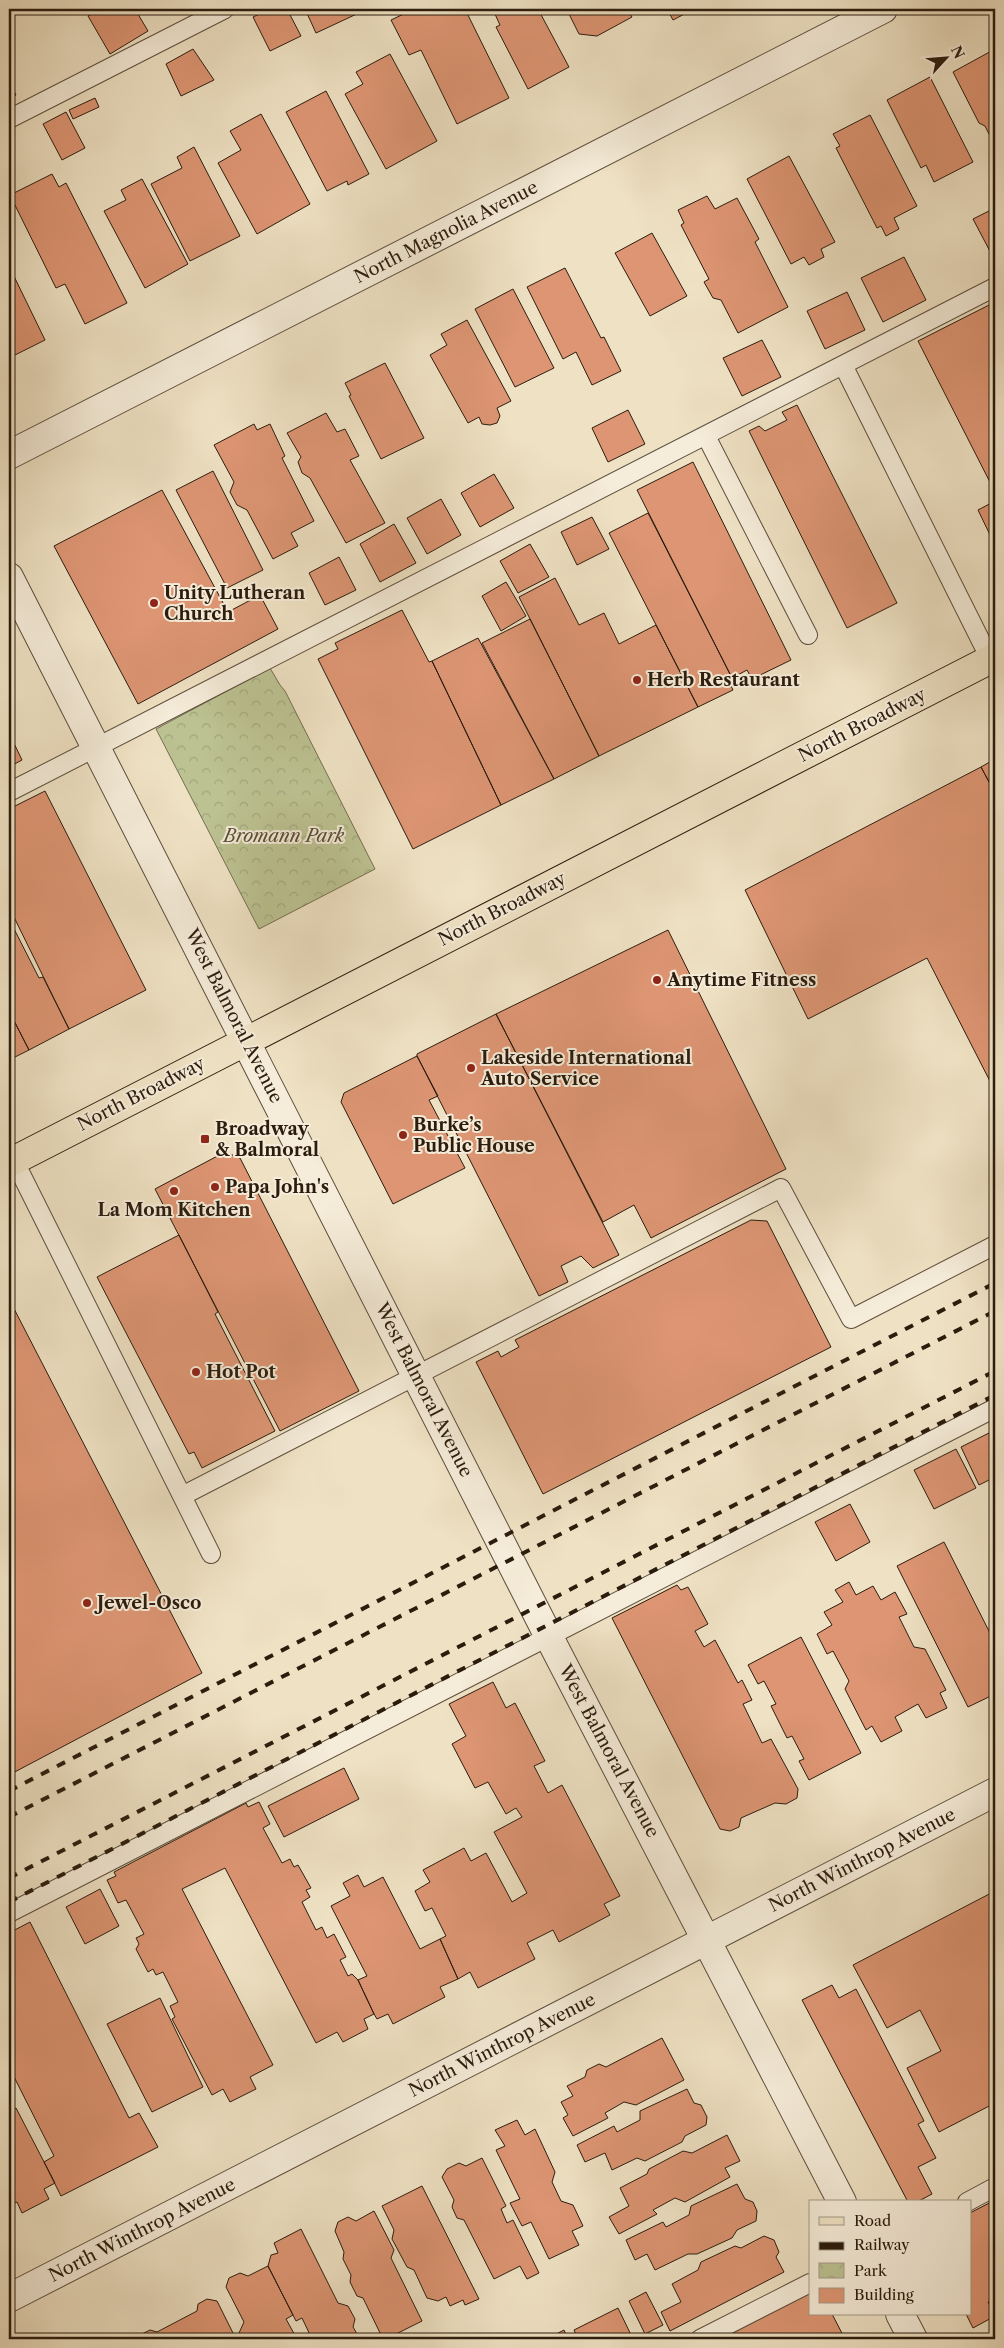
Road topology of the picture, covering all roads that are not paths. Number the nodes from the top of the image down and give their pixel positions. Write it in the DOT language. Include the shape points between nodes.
graph roads {
  1 [pos="225,9"];
  2 [pos="883,9"];
  3 [pos="9,119"];
  4 [pos="995,287"];
  5 [pos="844,365"];
  6 [pos="706,436"];
  7 [pos="9,456"];
  8 [pos="9,577"];
  9 [pos="808,635"];
  10 [pos="993,658"];
  11 [pos="96,747"];
  12 [pos="9,792"];
  13 [pos="246,1040"];
  14 [pos="11,1161"];
  15 [pos="995,1245"];
  16 [pos="417,1375"];
  17 [pos="995,1408"];
  18 [pos="182,1496"];
  19 [pos="211,1554"];
  20 [pos="549,1637"];
  21 [pos="995,1792"];
  22 [pos="9,1913"];
  23 [pos="707,1940"];
  24 [pos="995,2187"];
  25 [pos="841,2200"];
  26 [pos="971,2200"];
  27 [pos="809,2284"];
  28 [pos="9,2298"];
  29 [pos="901,2316"];
  30 [pos="700,2339"];
  31 [pos="913,2339"];
  1 -- 3 [label="lane"];
  2 -- 7 [label="street, North Magnolia Avenue"];
  4 -- 5 [label="lane"];
  5 -- 6 [label="lane"];
  5 -- 10 [label="lane"];
  6 -- 9 [label="lane"];
  6 -- 11 [label="lane"];
  8 -- 11 [label="street, West Balmoral Avenue"];
  10 -- 13 [label="main road, North Broadway"];
  11 -- 12 [label="lane"];
  11 -- 13 [label="street, West Balmoral Avenue"];
  13 -- 14 [label="main road, North Broadway"];
  13 -- 16 [label="street, West Balmoral Avenue"];
  14 -- 18 [label="lane"];
  15 -- 16 [label="lane" via="851,1319 781,1188"];
  16 -- 18 [label="lane"];
  16 -- 20 [label="street, West Balmoral Avenue"];
  17 -- 20 [label="lane"];
  18 -- 19 [label="lane"];
  20 -- 22 [label="lane"];
  20 -- 23 [label="street, West Balmoral Avenue"];
  21 -- 23 [label="street, North Winthrop Avenue"];
  23 -- 25 [label="street, West Balmoral Avenue"];
  23 -- 28 [label="street, North Winthrop Avenue"];
  24 -- 26 [label="lane"];
  27 -- 30 [label="lane"];
  29 -- 31 [label="street"];
}
